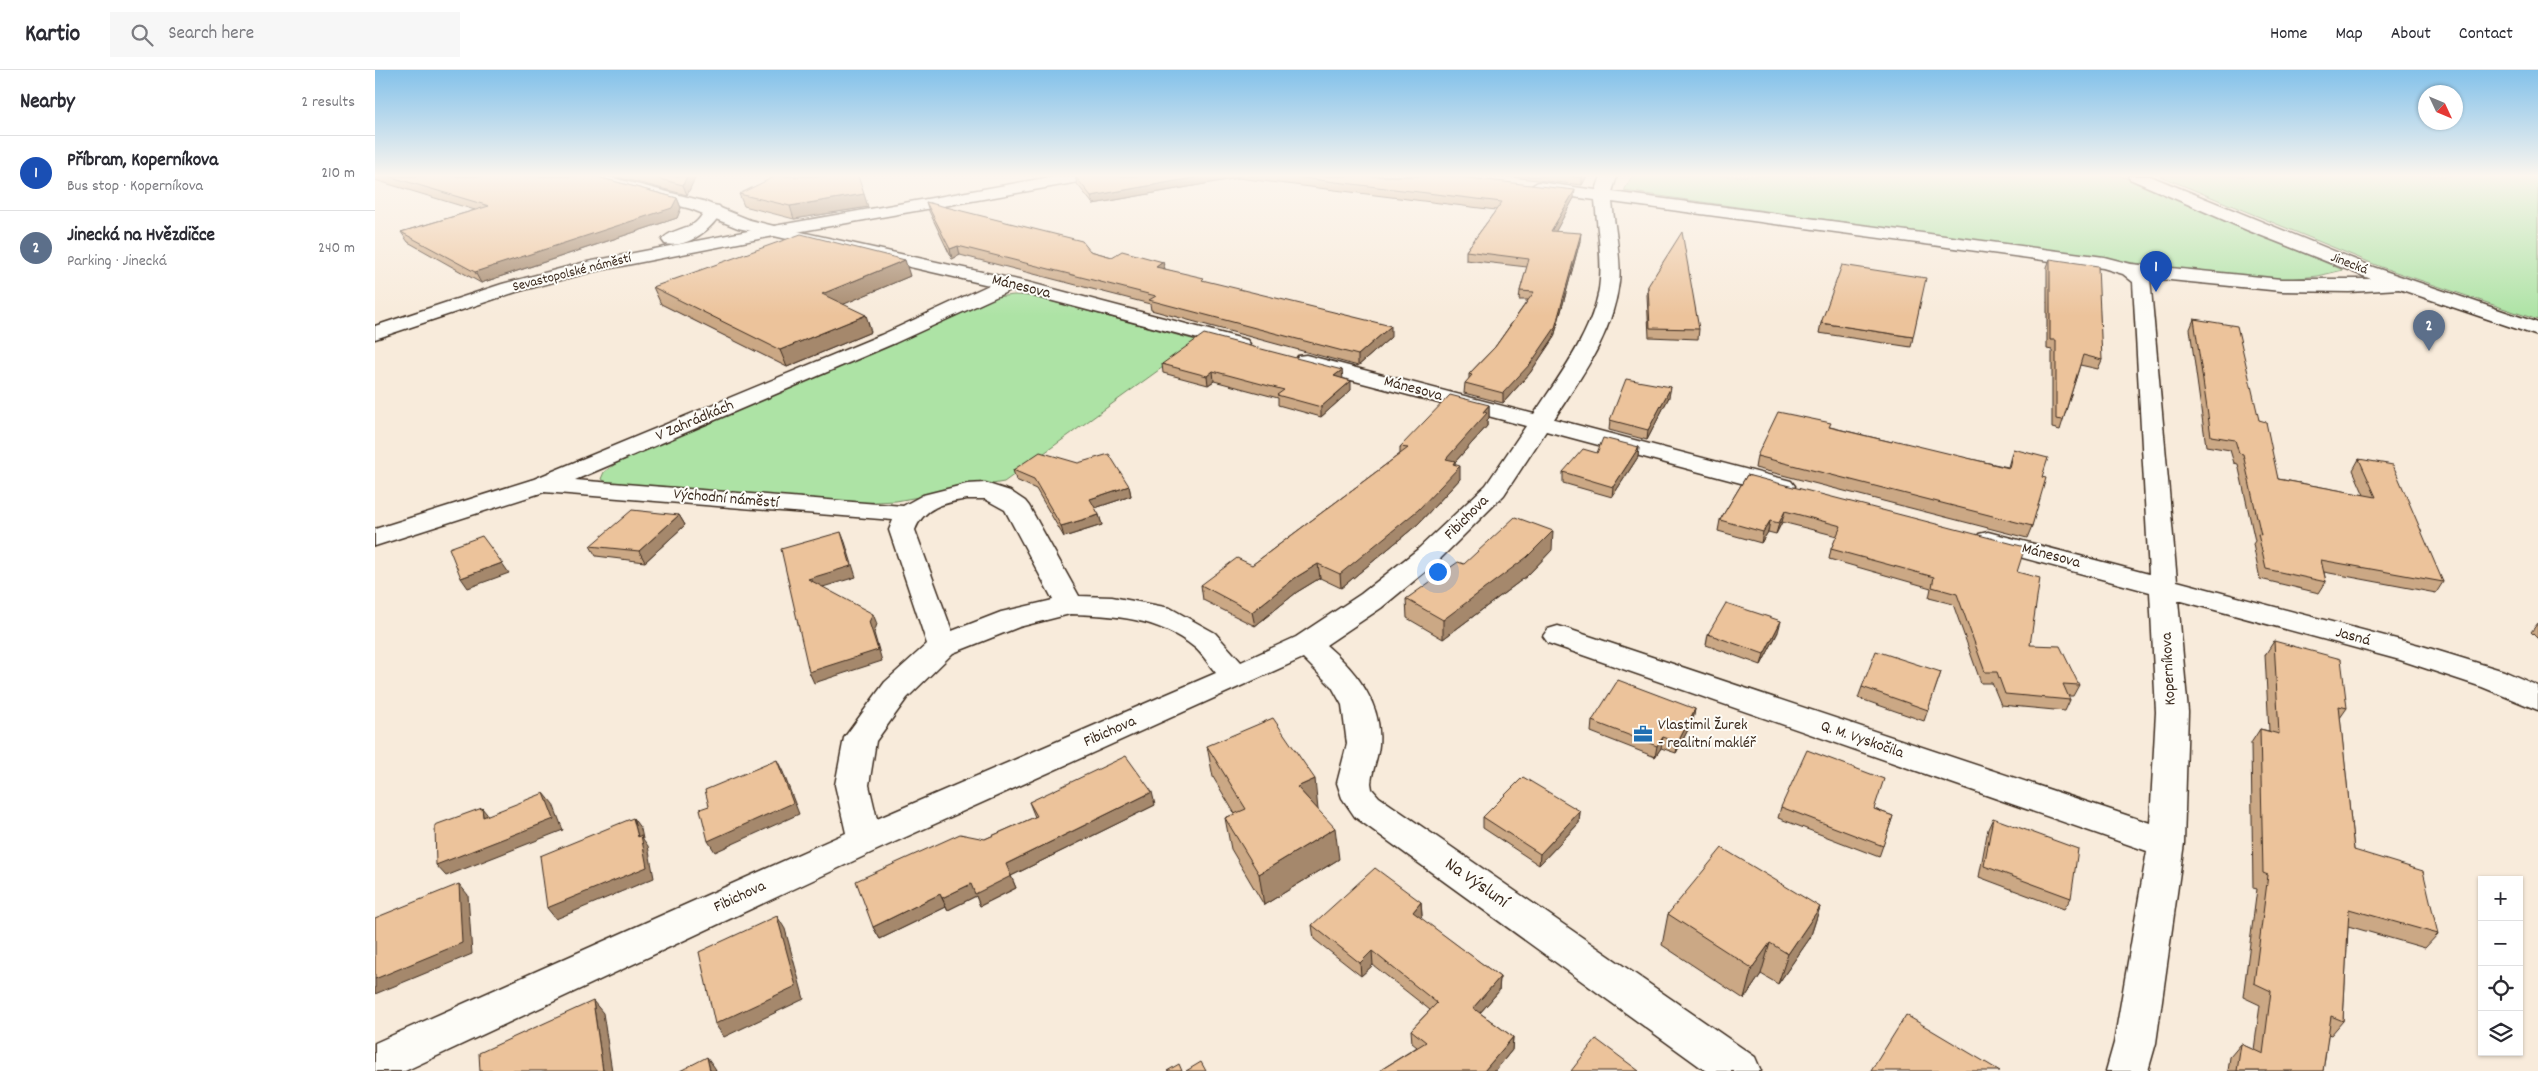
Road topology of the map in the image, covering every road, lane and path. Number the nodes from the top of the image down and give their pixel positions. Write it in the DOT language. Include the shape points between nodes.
graph roads {
  1 [pos="707,223"];
  2 [pos="741,223"];
  3 [pos="822,223"];
  4 [pos="1608,223"];
  5 [pos="1847,223"];
  6 [pos="2247,223"];
  7 [pos="775,231"];
  8 [pos="589,267"];
  9 [pos="2130,270"];
  10 [pos="2400,283"];
  11 [pos="1008,284"];
  12 [pos="2538,330"];
  13 [pos="375,333"];
  14 [pos="1257,348"];
  15 [pos="1286,356"];
  16 [pos="1540,423"];
  17 [pos="543,484"];
  18 [pos="1801,491"];
  19 [pos="909,514"];
  20 [pos="1965,534"];
  21 [pos="375,538"];
  22 [pos="2165,586"];
  23 [pos="1070,604"];
  24 [pos="1559,636"];
  25 [pos="1306,644"];
  26 [pos="943,646"];
  27 [pos="1236,677"];
  28 [pos="2538,699"];
  29 [pos="865,840"];
  30 [pos="2166,844"];
  31 [pos="375,1064"];
  32 [pos="1740,1071"];
  33 [pos="2127,1071"];
  1 -- 8 [label="street" via="689,233"];
  2 -- 7 [label="street, Mánesova"];
  3 -- 7 [label="street, Sevastopolské náměstí"];
  4 -- 16 [label="street, Fibichova" via="1610,280 1600,319 1583,357"];
  5 -- 9 [label="street" via="2104,263"];
  6 -- 10 [label="street, Jinecká"];
  7 -- 8 [label="street, Sevastopolské náměstí"];
  7 -- 11 [label="street, Mánesova"];
  8 -- 13 [label="street, Sevastopolské náměstí" via="509,288"];
  9 -- 10 [label="street" via="2281,286"];
  9 -- 22 [label="street, Koperníkova" via="2142,280"];
  10 -- 12 [label="street, Jinecká"];
  11 -- 14 [label="street, Mánesova"];
  11 -- 17 [label="street, V Zahrádkách" via="888,339"];
  15 -- 16 [label="street, Mánesova"];
  16 -- 18 [label="street, Mánesova"];
  16 -- 25 [label="street, Fibichova" via="1495,490 1464,522 1371,601"];
  17 -- 19 [label="street, Východní náměstí"];
  17 -- 21 [label="street, V Zahrádkách"];
  19 -- 23 [label="street" via="954,494 983,491 1003,496 1015,506"];
  19 -- 26 [label="street" via="902,530"];
  20 -- 22 [label="street, Mánesova"];
  22 -- 28 [label="street, Jasná" via="2408,652 2493,679"];
  22 -- 30 [label="street, Koperníkova" via="2172,712"];
  23 -- 26 [label="street" via="1011,619"];
  23 -- 27 [label="street" via="1112,606 1159,615 1205,640"];
  24 -- 30 [label="street, Q. M. Vyskočila"];
  25 -- 27 [label="street, Fibichova"];
  25 -- 32 [label="street, Na Výsluní" via="1338,674 1358,705 1363,744 1352,780 1357,796 1367,807"];
  26 -- 29 [label="street" via="896,690 860,738 852,785"];
  27 -- 29 [label="street, Fibichova"];
  29 -- 31 [label="street, Fibichova"];
  30 -- 33 [label="street, Koperníkova" via="2135,1043"];
}
